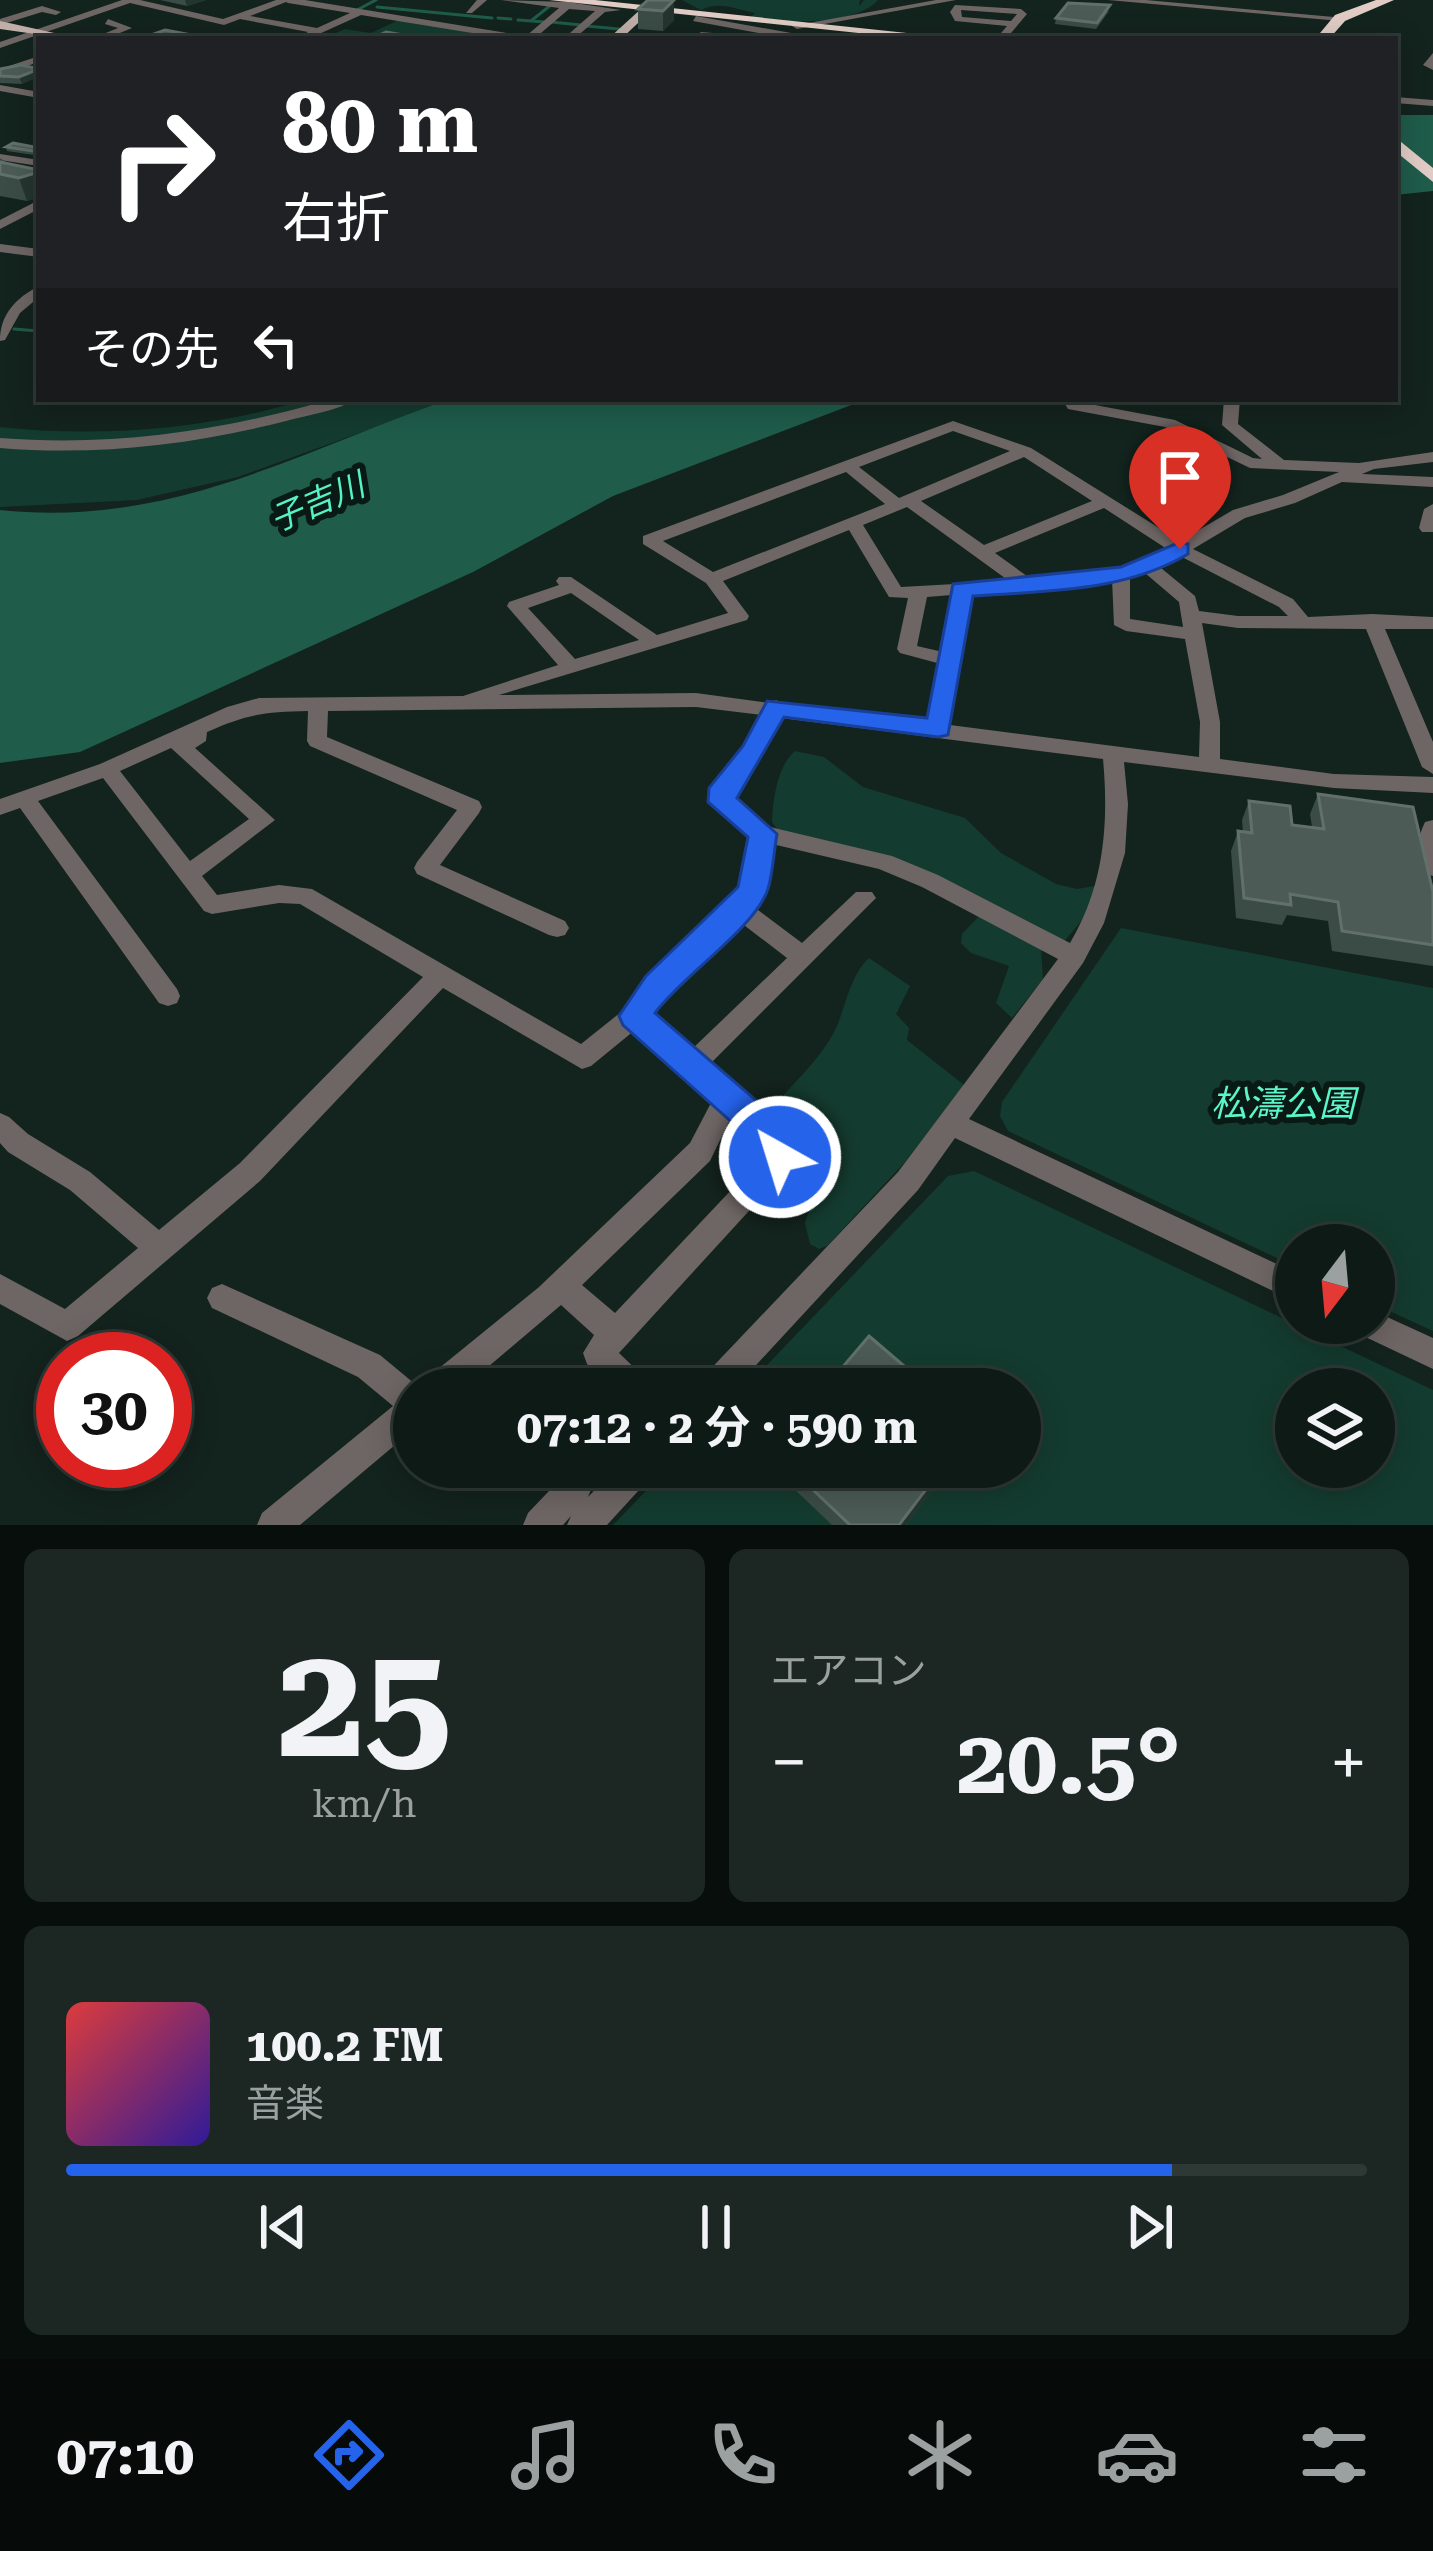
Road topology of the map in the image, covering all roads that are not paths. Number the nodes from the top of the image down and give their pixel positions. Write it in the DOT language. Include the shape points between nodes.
graph roads {
  1 [pos="53,0"];
  2 [pos="129,0"];
  3 [pos="286,0"];
  4 [pos="384,0"];
  5 [pos="483,0"];
  6 [pos="505,0"];
  7 [pos="952,0"];
  8 [pos="1112,0"];
  9 [pos="1122,0"];
  10 [pos="1256,0"];
  11 [pos="1388,0"];
  12 [pos="534,2"];
  13 [pos="1165,2"];
  14 [pos="562,3"];
  15 [pos="653,3"];
  16 [pos="920,4"];
  17 [pos="36,5"];
  18 [pos="878,5"];
  19 [pos="519,7"];
  20 [pos="603,9"];
  21 [pos="616,10"];
  22 [pos="361,11"];
  23 [pos="469,11"];
  24 [pos="56,12"];
  25 [pos="1262,12"];
  26 [pos="241,16"];
  27 [pos="930,16"];
  28 [pos="944,17"];
  29 [pos="1340,18"];
  30 [pos="696,19"];
  31 [pos="108,22"];
  32 [pos="0,23"];
  33 [pos="508,24"];
  34 [pos="797,26"];
  35 [pos="747,28"];
  36 [pos="319,31"];
  37 [pos="35,34"];
  38 [pos="493,35"];
  39 [pos="47,36"];
  40 [pos="104,36"];
  41 [pos="309,36"];
  42 [pos="530,36"];
  43 [pos="572,36"];
  44 [pos="617,36"];
  45 [pos="740,36"];
  46 [pos="791,36"];
  47 [pos="920,36"];
  48 [pos="1004,36"];
  49 [pos="1325,36"];
  50 [pos="0,45"];
  51 [pos="1433,56"];
  52 [pos="36,59"];
  53 [pos="1433,67"];
  54 [pos="0,72"];
  55 [pos="0,88"];
  56 [pos="36,94"];
  57 [pos="1398,100"];
  58 [pos="1433,103"];
  59 [pos="1398,145"];
  60 [pos="0,157"];
  61 [pos="36,163"];
  62 [pos="1433,177"];
  63 [pos="36,206"];
  64 [pos="0,225"];
  65 [pos="0,248"];
  66 [pos="36,253"];
  67 [pos="36,292"];
  68 [pos="7,312"];
  69 [pos="0,337"];
  70 [pos="339,402"];
  71 [pos="1071,402"];
  72 [pos="1142,402"];
  73 [pos="1232,402"];
  74 [pos="1142,418"];
  75 [pos="0,443"];
  76 [pos="1025,451"];
  77 [pos="1433,457"];
  78 [pos="1279,464"];
  79 [pos="847,465"];
  80 [pos="1363,468"];
  81 [pos="1340,478"];
  82 [pos="1433,482"];
  83 [pos="903,502"];
  84 [pos="1104,502"];
  85 [pos="853,523"];
  86 [pos="1180,549"];
  87 [pos="982,552"];
  88 [pos="1149,567"];
  89 [pos="1121,574"];
  90 [pos="712,579"];
  91 [pos="1026,584"];
  92 [pos="962,590"];
  93 [pos="918,594"];
  94 [pos="1302,620"];
  95 [pos="1372,620"];
  96 [pos="1433,623"];
  97 [pos="1193,625"];
  98 [pos="652,640"];
  99 [pos="951,661"];
  100 [pos="569,665"];
  101 [pos="318,704"];
  102 [pos="452,704"];
  103 [pos="776,707"];
  104 [pos="198,726"];
  105 [pos="938,728"];
  106 [pos="1113,752"];
  107 [pos="1209,766"];
  108 [pos="1433,767"];
  109 [pos="107,769"];
  110 [pos="1433,785"];
  111 [pos="25,799"];
  112 [pos="0,807"];
  113 [pos="1433,828"];
  114 [pos="763,834"];
  115 [pos="1433,868"];
  116 [pos="191,872"];
  117 [pos="864,898"];
  118 [pos="739,908"];
  119 [pos="557,928"];
  120 [pos="1074,956"];
  121 [pos="803,957"];
  122 [pos="440,975"];
  123 [pos="168,996"];
  124 [pos="635,1016"];
  125 [pos="692,1065"];
  126 [pos="728,1098"];
  127 [pos="952,1123"];
  128 [pos="6,1143"];
  129 [pos="158,1247"];
  130 [pos="1275,1278"];
  131 [pos="561,1286"];
  132 [pos="0,1288"];
  133 [pos="222,1298"];
  134 [pos="616,1334"];
  135 [pos="1395,1336"];
  136 [pos="1433,1354"];
  137 [pos="463,1368"];
  138 [pos="613,1368"];
  139 [pos="733,1368"];
  140 [pos="393,1387"];
  141 [pos="393,1424"];
  142 [pos="575,1488"];
  143 [pos="619,1488"];
  144 [pos="274,1525"];
  145 [pos="540,1525"];
  146 [pos="584,1525"];
  1 -- 17 [label="street"];
  2 -- 26 [label="street" via="224,22"];
  2 -- 37 [label="street"];
  3 -- 22 [label="street"];
  3 -- 26 [label="street"];
  4 -- 22 [label="street"];
  5 -- 23 [label="street"];
  6 -- 19 [label="street"];
  7 -- 16 [label="street"];
  8 -- 9 [label="street"];
  9 -- 13 [label="street"];
  10 -- 25 [label="street"];
  11 -- 29 [label="highway"];
  12 -- 14 [label="street"];
  12 -- 19 [label="street"];
  13 -- 25 [label="street"];
  14 -- 15 [label="highway"];
  14 -- 20 [label="street"];
  14 -- 42 [label="street"];
  15 -- 34 [label="highway"];
  15 -- 44 [label="main road"];
  16 -- 18 [label="street"];
  16 -- 27 [label="street"];
  18 -- 34 [label="street"];
  19 -- 38 [label="street"];
  20 -- 21 [label="street"];
  20 -- 43 [label="street"];
  22 -- 36 [label="street"];
  22 -- 38 [label="street"];
  24 -- 32 [label="street"];
  25 -- 29 [label="street"];
  26 -- 36 [label="street"];
  28 -- 48 [label="street" via="958,19 958,7 1021,12"];
  29 -- 49 [label="highway"];
  30 -- 35 [label="street"];
  31 -- 40 [label="street" via="127,28"];
  32 -- 37 [label="main road"];
  33 -- 38 [label="street"];
  34 -- 47 [label="highway"];
  35 -- 45 [label="street"];
  35 -- 46 [label="street"];
  36 -- 41 [label="street"];
  37 -- 39 [label="main road"];
  37 -- 50 [label="street"];
  51 -- 53 [label="street"];
  52 -- 54 [label="street"];
  55 -- 56 [label="street"];
  57 -- 58 [label="street"];
  59 -- 62 [label="highway"];
  60 -- 61 [label="street"];
  63 -- 64 [label="street"];
  65 -- 66 [label="street"];
  67 -- 68 [label="street"];
  68 -- 69 [label="street"];
  70 -- 75 [label="street" via="175,436 62,447"];
  71 -- 74 [label="street"];
  72 -- 74 [label="street"];
  73 -- 78 [label="street" via="1230,424"];
  74 -- 78 [label="street" via="1184,428 1250,463"];
  76 -- 79 [label="street" via="953,426"];
  76 -- 83 [label="street"];
  76 -- 84 [label="street"];
  77 -- 80 [label="street"];
  78 -- 80 [label="street"];
  79 -- 83 [label="street"];
  79 -- 90 [label="street" via="650,540"];
  80 -- 81 [label="street"];
  81 -- 82 [label="street"];
  81 -- 86 [label="street" via="1239,514"];
  83 -- 85 [label="street"];
  83 -- 87 [label="street"];
  84 -- 86 [label="street"];
  84 -- 87 [label="street"];
  85 -- 90 [label="street"];
  85 -- 93 [label="street" via="891,589"];
  86 -- 88 [label="street"];
  86 -- 94 [label="street" via="1286,603"];
  87 -- 91 [label="street"];
  88 -- 89 [label="street"];
  88 -- 97 [label="street" via="1188,600"];
  89 -- 91 [label="street"];
  89 -- 97 [label="street" via="1126,625"];
  90 -- 98 [label="street" via="740,616"];
  91 -- 92 [label="street"];
  92 -- 93 [label="street"];
  92 -- 99 [label="street"];
  93 -- 99 [label="street" via="907,649"];
  94 -- 95 [label="street"];
  94 -- 97 [label="street"];
  95 -- 96 [label="street"];
  95 -- 108 [label="street"];
  97 -- 107 [label="street"];
  98 -- 100 [label="street"];
  98 -- 100 [label="street" via="569,584 516,605"];
  99 -- 105 [label="street"];
  100 -- 102 [label="street"];
  101 -- 102 [label="street"];
  101 -- 104 [label="street" via="259,705"];
  101 -- 119 [label="street" via="317,741 471,807 425,868"];
  102 -- 103 [label="street" via="696,700"];
  103 -- 105 [label="street"];
  103 -- 114 [label="street" via="723,788 722,802"];
  104 -- 109 [label="street"];
  104 -- 116 [label="street" via="206,731 181,747 264,820"];
  105 -- 106 [label="street"];
  106 -- 107 [label="street"];
  106 -- 120 [label="street" via="1118,853 1100,914"];
  107 -- 110 [label="street"];
  109 -- 111 [label="street"];
  109 -- 116 [label="street"];
  111 -- 112 [label="street"];
  111 -- 123 [label="street"];
  113 -- 115 [label="street"];
  114 -- 118 [label="street" via="753,890"];
  114 -- 120 [label="street" via="884,862"];
  116 -- 122 [label="street" via="212,905 304,895"];
  117 -- 121 [label="street"];
  118 -- 121 [label="street"];
  118 -- 124 [label="street"];
  120 -- 127 [label="street"];
  121 -- 125 [label="street"];
  122 -- 124 [label="street" via="582,1058"];
  122 -- 129 [label="street" via="250,1172"];
  124 -- 125 [label="street"];
  125 -- 126 [label="street"];
  126 -- 131 [label="street" via="700,1152"];
  126 -- 134 [label="street" via="782,1145 780,1157"];
  127 -- 130 [label="street"];
  127 -- 139 [label="street"];
  128 -- 129 [label="street" via="80,1180"];
  129 -- 132 [label="street" via="67,1326"];
  131 -- 134 [label="street"];
  131 -- 137 [label="street"];
  133 -- 140 [label="street" via="369,1366"];
  134 -- 138 [label="street" via="598,1353"];
  135 -- 136 [label="street"];
  141 -- 144 [label="street"];
  142 -- 145 [label="street"];
  143 -- 146 [label="street"];
}
